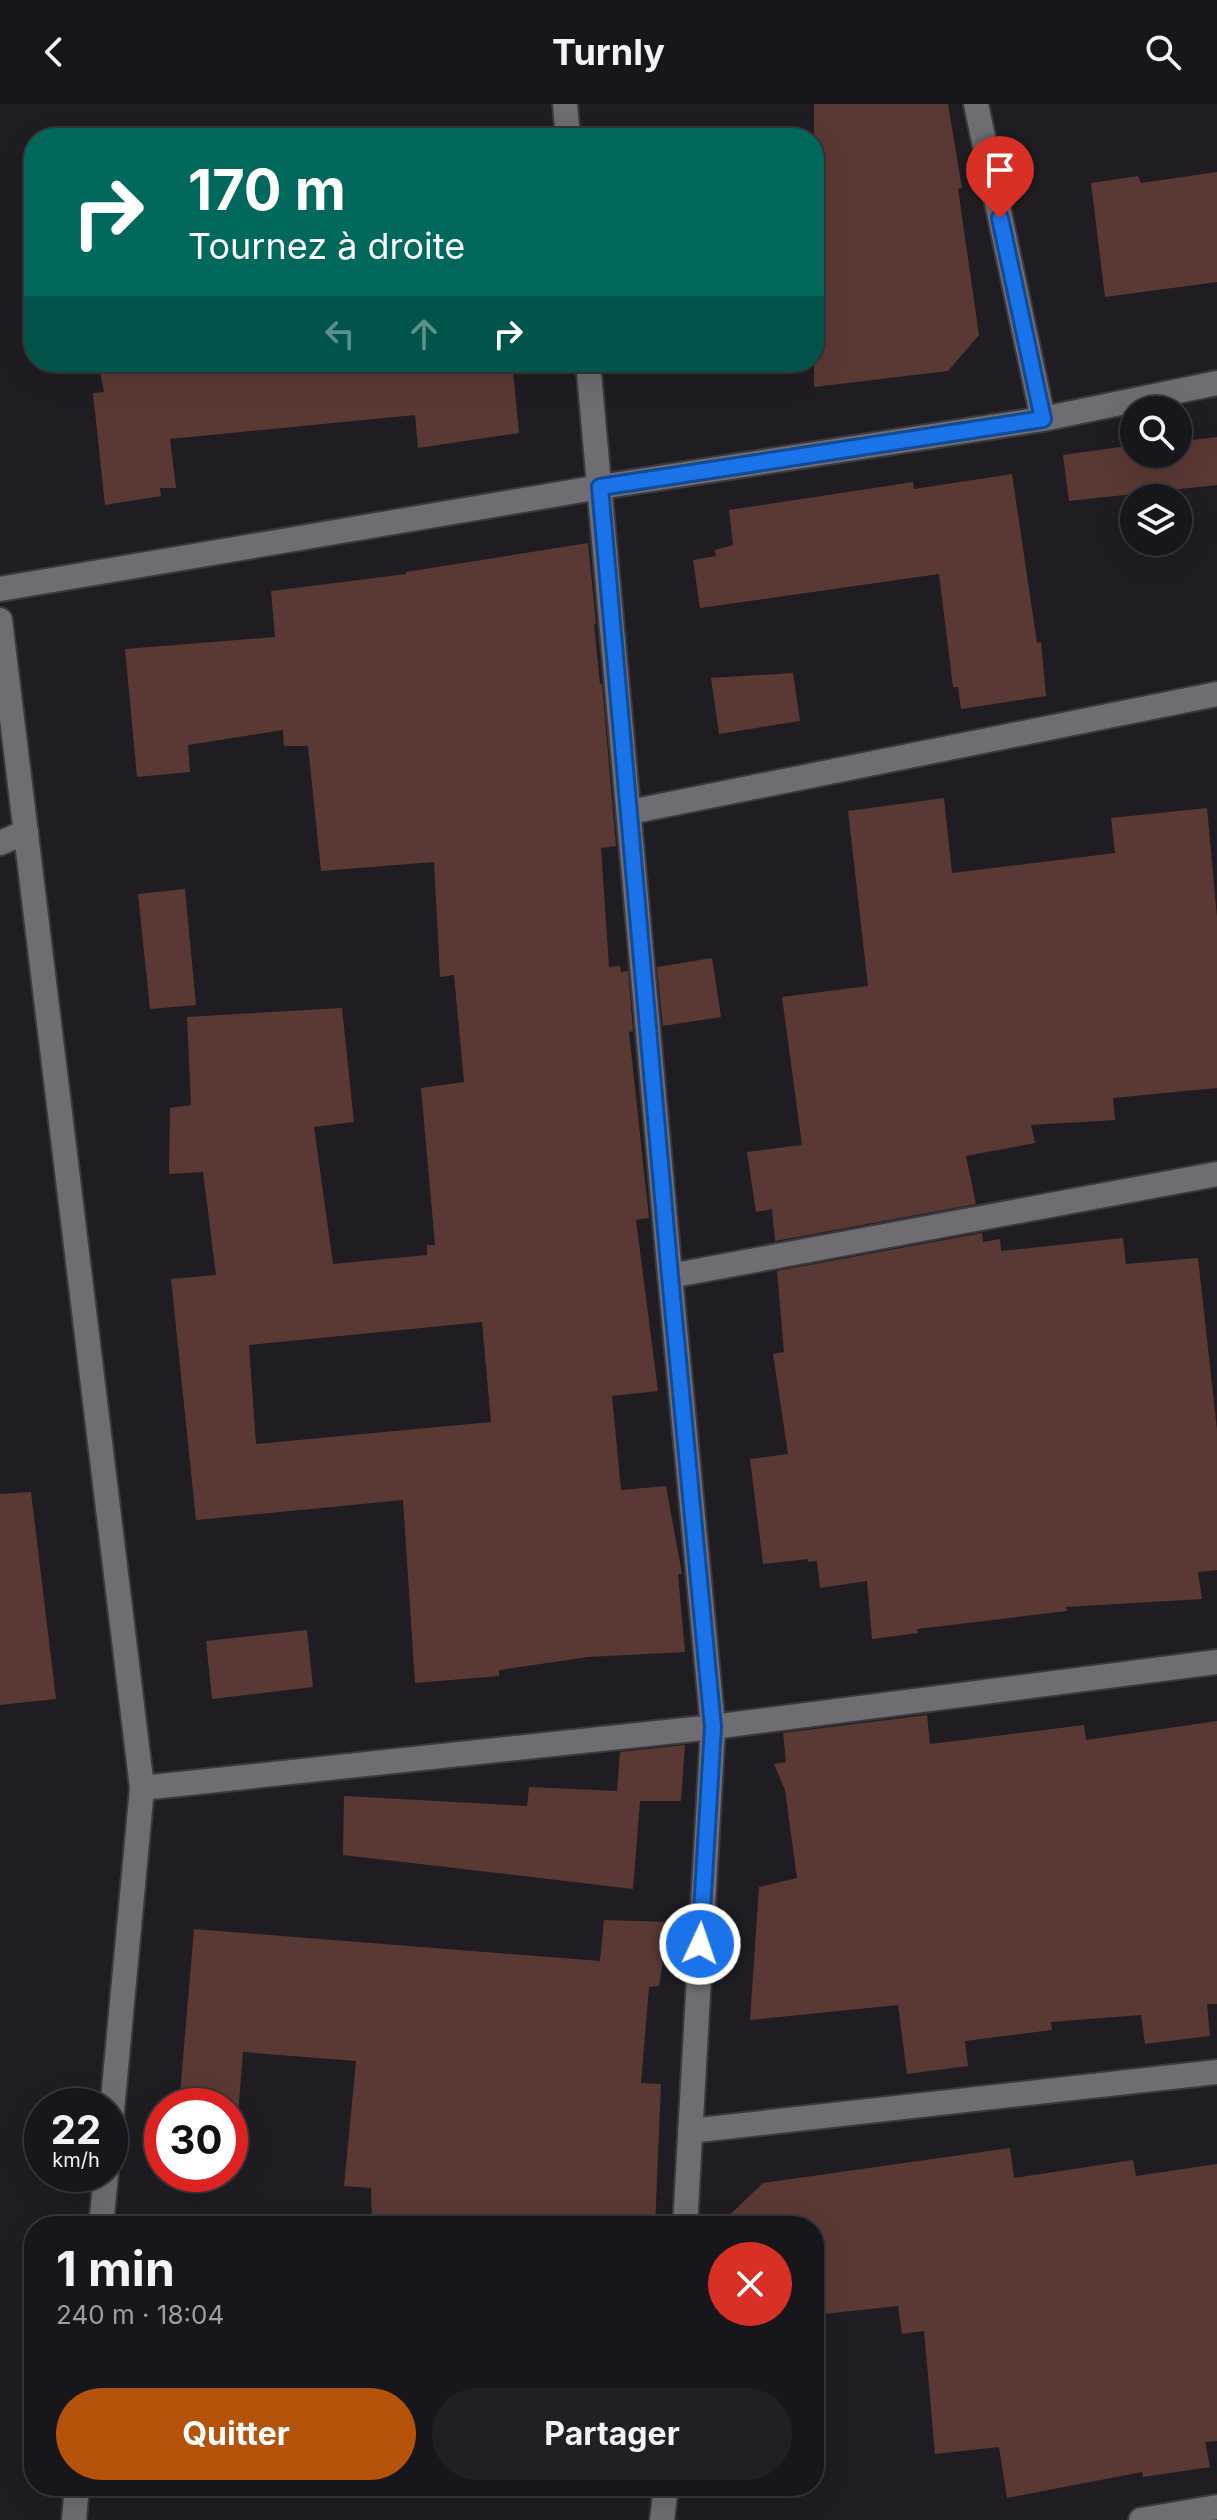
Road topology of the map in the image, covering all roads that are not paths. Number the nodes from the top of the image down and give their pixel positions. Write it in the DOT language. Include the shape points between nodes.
graph roads {
  1 [pos="565,104"];
  2 [pos="976,104"];
  3 [pos="567,128"];
  4 [pos="589,372"];
  5 [pos="1217,383"];
  6 [pos="1043,419"];
  7 [pos="600,487"];
  8 [pos="0,589"];
  9 [pos="0,620"];
  10 [pos="1217,694"];
  11 [pos="630,812"];
  12 [pos="26,832"];
  13 [pos="0,843"];
  14 [pos="1217,1174"];
  15 [pos="670,1276"];
  16 [pos="1217,1662"];
  17 [pos="713,1727"];
  18 [pos="142,1788"];
  19 [pos="1217,2072"];
  20 [pos="114,2088"];
  21 [pos="690,2131"];
  22 [pos="104,2192"];
  23 [pos="102,2216"];
  24 [pos="686,2216"];
  25 [pos="76,2496"];
  26 [pos="665,2496"];
  27 [pos="1217,2507"];
  28 [pos="74,2520"];
  29 [pos="662,2520"];
  30 [pos="1141,2520"];
  1 -- 3 [label="street"];
  2 -- 6 [label="street"];
  4 -- 7 [label="street"];
  5 -- 6 [label="street"];
  6 -- 7 [label="street"];
  7 -- 8 [label="street"];
  7 -- 11 [label="street"];
  9 -- 12 [label="street"];
  10 -- 11 [label="street"];
  11 -- 15 [label="street"];
  12 -- 13 [label="street"];
  12 -- 18 [label="street"];
  14 -- 15 [label="street"];
  15 -- 17 [label="street"];
  16 -- 17 [label="street"];
  17 -- 18 [label="street"];
  17 -- 21 [label="street"];
  18 -- 20 [label="street"];
  19 -- 21 [label="street"];
  21 -- 24 [label="street"];
  22 -- 23 [label="street"];
  25 -- 28 [label="street"];
  26 -- 29 [label="street"];
  27 -- 30 [label="street"];
}
